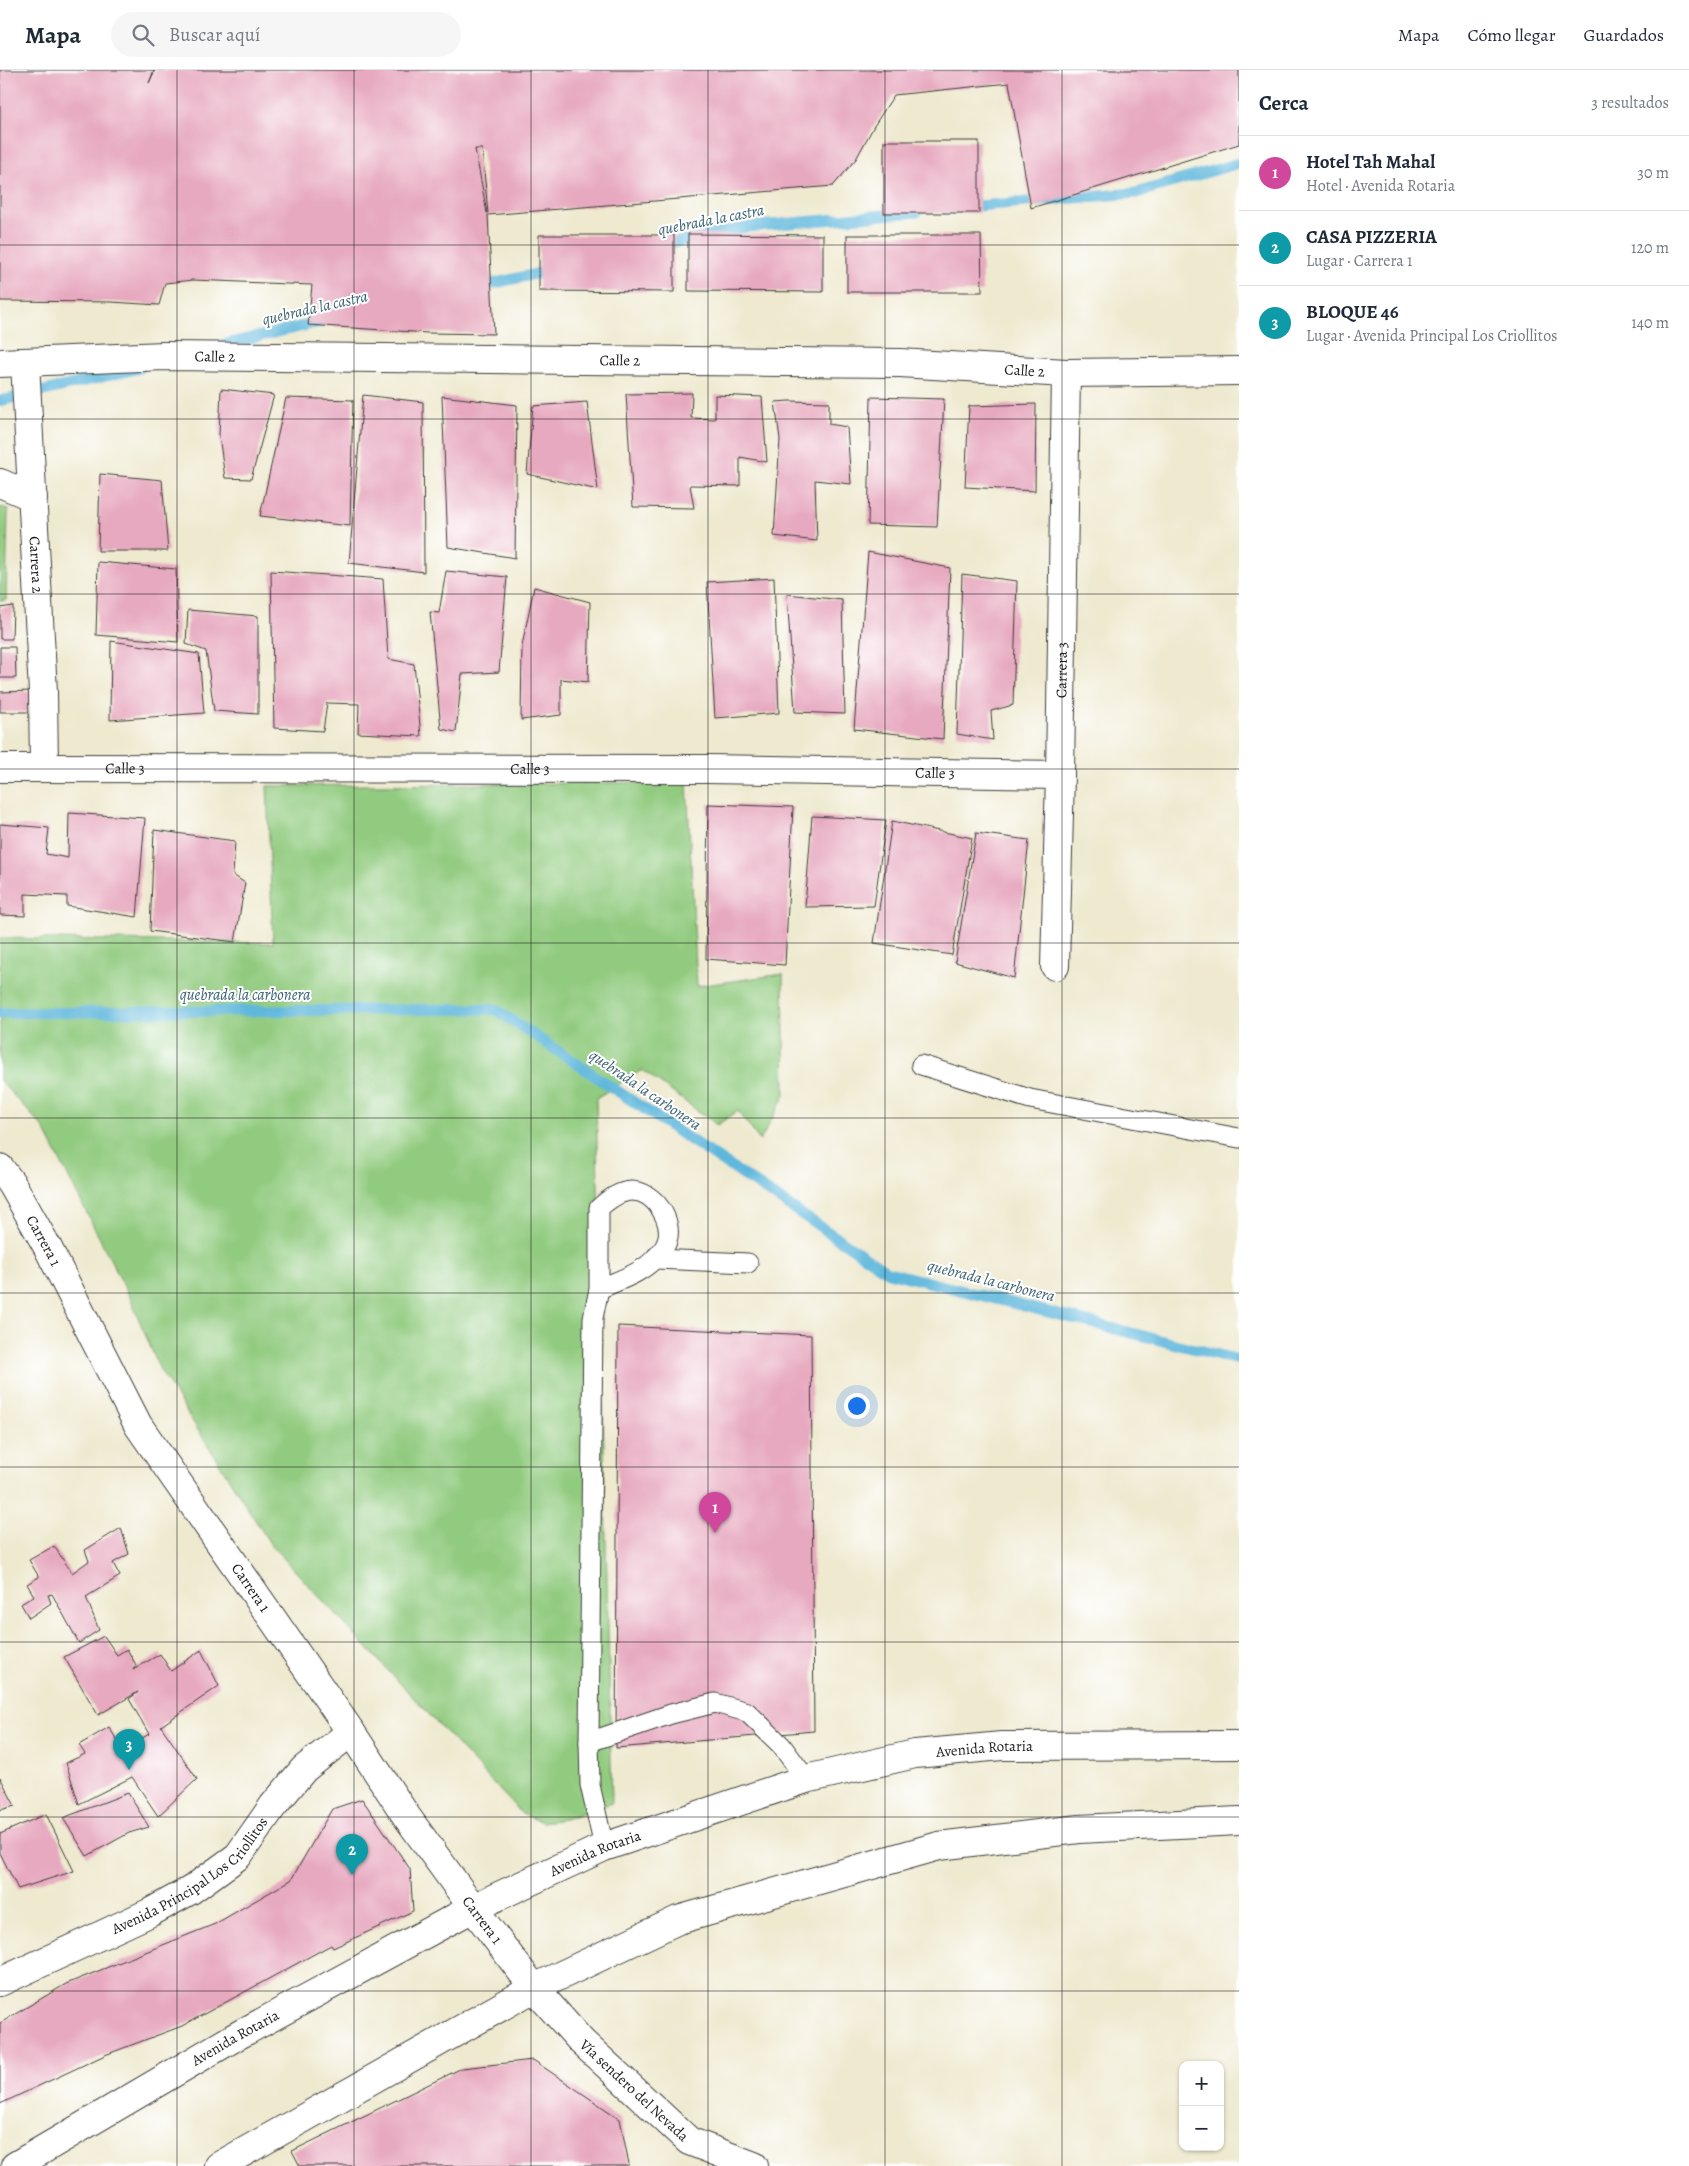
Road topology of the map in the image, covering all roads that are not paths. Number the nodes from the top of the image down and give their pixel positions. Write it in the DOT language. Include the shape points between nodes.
graph roads {
  1 [pos="12,363"];
  2 [pos="1239,371"];
  3 [pos="1066,372"];
  4 [pos="0,483"];
  5 [pos="33,497"];
  6 [pos="0,768"];
  7 [pos="44,768"];
  8 [pos="1060,775"];
  9 [pos="1055,966"];
  10 [pos="921,1065"];
  11 [pos="1239,1138"];
  12 [pos="0,1168"];
  13 [pos="656,1258"];
  14 [pos="748,1264"];
  15 [pos="599,1289"];
  16 [pos="351,1732"];
  17 [pos="589,1742"];
  18 [pos="1239,1745"];
  19 [pos="806,1779"];
  20 [pos="1239,1821"];
  21 [pos="604,1847"];
  22 [pos="473,1908"];
  23 [pos="0,1982"];
  24 [pos="534,1988"];
  25 [pos="16,2166"];
  26 [pos="219,2166"];
  27 [pos="754,2166"];
  1 -- 3 [label="street, Calle 2" via="164,356 304,357 900,363"];
  1 -- 5 [label="street, Carrera 2"];
  2 -- 3 [label="street, Calle 2"];
  3 -- 8 [label="street, Carrera 3"];
  4 -- 5 [label="street"];
  5 -- 7 [label="street, Carrera 2"];
  6 -- 7 [label="street, Calle 3"];
  7 -- 8 [label="street, Calle 3" via="708,770"];
  8 -- 9 [label="street, Carrera 3"];
  10 -- 11 [label="lane" via="1030,1099"];
  12 -- 16 [label="street, Carrera 1" via="48,1248 138,1425"];
  13 -- 14 [label="lane"];
  13 -- 15 [label="lane"];
  13 -- 15 [label="lane" via="668,1241 666,1216 652,1198 633,1191 612,1197 598,1208"];
  15 -- 17 [label="lane" via="593,1318"];
  16 -- 22 [label="street, Carrera 1"];
  16 -- 23 [label="street, Avenida Principal Los Criollitos" via="304,1769 238,1856 191,1890"];
  17 -- 19 [label="lane" via="671,1714 715,1703 747,1712 781,1745"];
  17 -- 21 [label="lane" via="590,1785"];
  18 -- 19 [label="street, Avenida Rotaria" via="1002,1746 915,1754"];
  19 -- 21 [label="street, Avenida Rotaria"];
  20 -- 24 [label="street" via="1078,1828 938,1846 678,1920"];
  21 -- 22 [label="street, Avenida Rotaria"];
  22 -- 24 [label="street, Carrera 1"];
  22 -- 25 [label="street, Avenida Rotaria" via="235,2037"];
  24 -- 26 [label="street"];
  24 -- 27 [label="street, Vía sendero del Nevada" via="582,2042 688,2141"];
}
